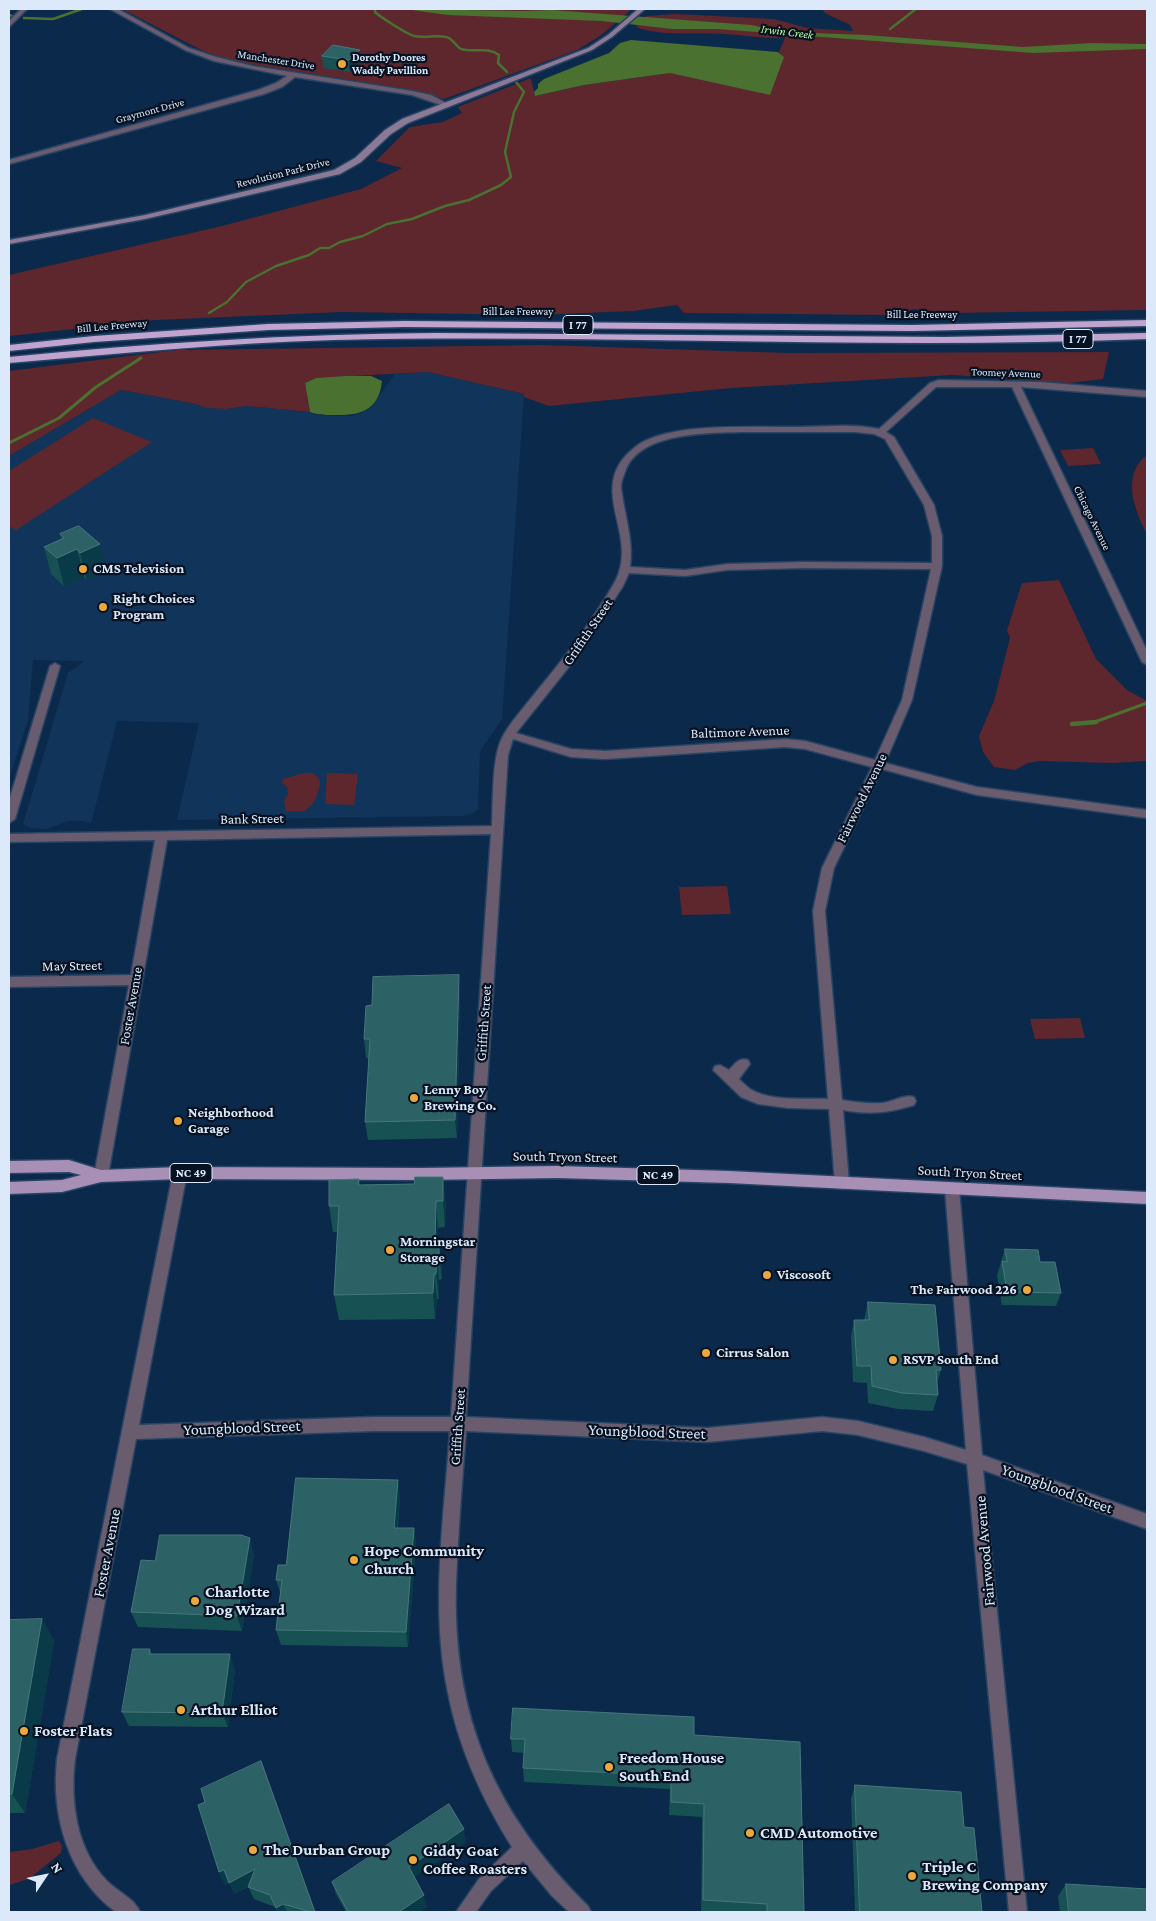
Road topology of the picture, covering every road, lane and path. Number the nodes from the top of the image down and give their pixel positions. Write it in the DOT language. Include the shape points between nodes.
graph roads {
  1 [pos="24,9"];
  2 [pos="113,9"];
  3 [pos="642,9"];
  4 [pos="9,25"];
  5 [pos="294,74"];
  6 [pos="444,104"];
  7 [pos="9,162"];
  8 [pos="9,242"];
  9 [pos="1147,322"];
  10 [pos="1147,336"];
  11 [pos="9,348"];
  12 [pos="9,360"];
  13 [pos="1015,384"];
  14 [pos="1147,394"];
  15 [pos="882,432"];
  16 [pos="937,566"];
  17 [pos="625,570"];
  18 [pos="1143,643"];
  19 [pos="1147,662"];
  20 [pos="55,666"];
  21 [pos="509,734"];
  22 [pos="878,765"];
  23 [pos="1147,814"];
  24 [pos="9,819"];
  25 [pos="497,830"];
  26 [pos="162,836"];
  27 [pos="9,838"];
  28 [pos="135,980"];
  29 [pos="9,982"];
  30 [pos="743,1064"];
  31 [pos="720,1070"];
  32 [pos="732,1080"];
  33 [pos="910,1101"];
  34 [pos="836,1104"];
  35 [pos="9,1167"];
  36 [pos="474,1172"];
  37 [pos="180,1173"];
  38 [pos="102,1176"];
  39 [pos="842,1183"];
  40 [pos="9,1188"];
  41 [pos="952,1189"];
  42 [pos="1147,1198"];
  43 [pos="458,1424"];
  44 [pos="131,1432"];
  45 [pos="976,1460"];
  46 [pos="1147,1521"];
  47 [pos="523,1849"];
  48 [pos="131,1912"];
  49 [pos="465,1912"];
  50 [pos="582,1912"];
  51 [pos="1018,1912"];
  1 -- 4 [label="street"];
  2 -- 5 [label="street, Manchester Drive" via="200,54 242,66"];
  3 -- 6 [label="street, Revolution Park Drive" via="590,48"];
  5 -- 6 [label="street, Manchester Drive" via="417,94"];
  5 -- 7 [label="street, Graymont Drive" via="261,92"];
  6 -- 8 [label="street, Revolution Park Drive" via="399,124 358,160 337,172 166,216"];
  9 -- 11 [label="highway, Bill Lee Freeway / I 77" via="912,328 404,324 268,327"];
  10 -- 12 [label="highway, Bill Lee Freeway / I 77" via="946,342 337,337 159,346"];
  13 -- 14 [label="street, Toomey Avenue"];
  13 -- 15 [label="street, Toomey Avenue" via="933,385"];
  13 -- 18 [label="street, Chicago Avenue"];
  15 -- 16 [label="street, Fairwood Avenue" via="889,437 929,505 937,536"];
  15 -- 17 [label="street, Griffith Street" via="702,431 668,436 646,444 628,456 617,474"];
  16 -- 17 [label="street" via="804,565 736,567 685,573"];
  16 -- 22 [label="street, Fairwood Avenue" via="907,700"];
  17 -- 21 [label="street, Griffith Street" via="576,651"];
  18 -- 19 [label="street, Chicago Avenue"];
  20 -- 24 [label="street"];
  21 -- 22 [label="street, Baltimore Avenue" via="550,748 605,755 791,744 815,747"];
  21 -- 25 [label="street, Griffith Street" via="502,755"];
  22 -- 23 [label="street, Baltimore Avenue" via="977,791"];
  22 -- 34 [label="street, Fairwood Avenue" via="828,868 820,911"];
  25 -- 26 [label="street, Bank Street"];
  25 -- 36 [label="street, Griffith Street"];
  26 -- 27 [label="street, Bank Street"];
  26 -- 28 [label="street, Foster Avenue"];
  28 -- 29 [label="street, May Street"];
  28 -- 38 [label="street, Foster Avenue"];
  30 -- 32 [label="street" via="732,1075"];
  31 -- 32 [label="street"];
  32 -- 34 [label="street" via="746,1093 763,1100"];
  33 -- 34 [label="street" via="864,1109"];
  34 -- 39 [label="street, Fairwood Avenue"];
  35 -- 38 [label="main road, South Tryon Street / NC 49" via="69,1166"];
  36 -- 37 [label="main road, South Tryon Street / NC 49"];
  36 -- 39 [label="main road, South Tryon Street / NC 49"];
  36 -- 43 [label="street, Griffith Street"];
  37 -- 38 [label="main road, South Tryon Street / NC 49"];
  37 -- 44 [label="street, Foster Avenue"];
  38 -- 40 [label="main road, South Tryon Street / NC 49" via="62,1186"];
  39 -- 41 [label="main road, South Tryon Street / NC 49"];
  41 -- 42 [label="main road, South Tryon Street / NC 49"];
  41 -- 45 [label="street, Fairwood Avenue"];
  43 -- 44 [label="street, Youngblood Street"];
  43 -- 45 [label="street, Youngblood Street" via="708,1435 822,1424 876,1431"];
  43 -- 47 [label="street, Griffith Street" via="448,1584 449,1638 455,1684 466,1733 491,1797"];
  44 -- 48 [label="street, Foster Avenue" via="63,1788 80,1856 98,1884"];
  45 -- 46 [label="street, Youngblood Street"];
  45 -- 51 [label="street, Fairwood Avenue"];
  47 -- 49 [label="street" via="486,1885"];
  47 -- 50 [label="street, Griffith Street"];
}
